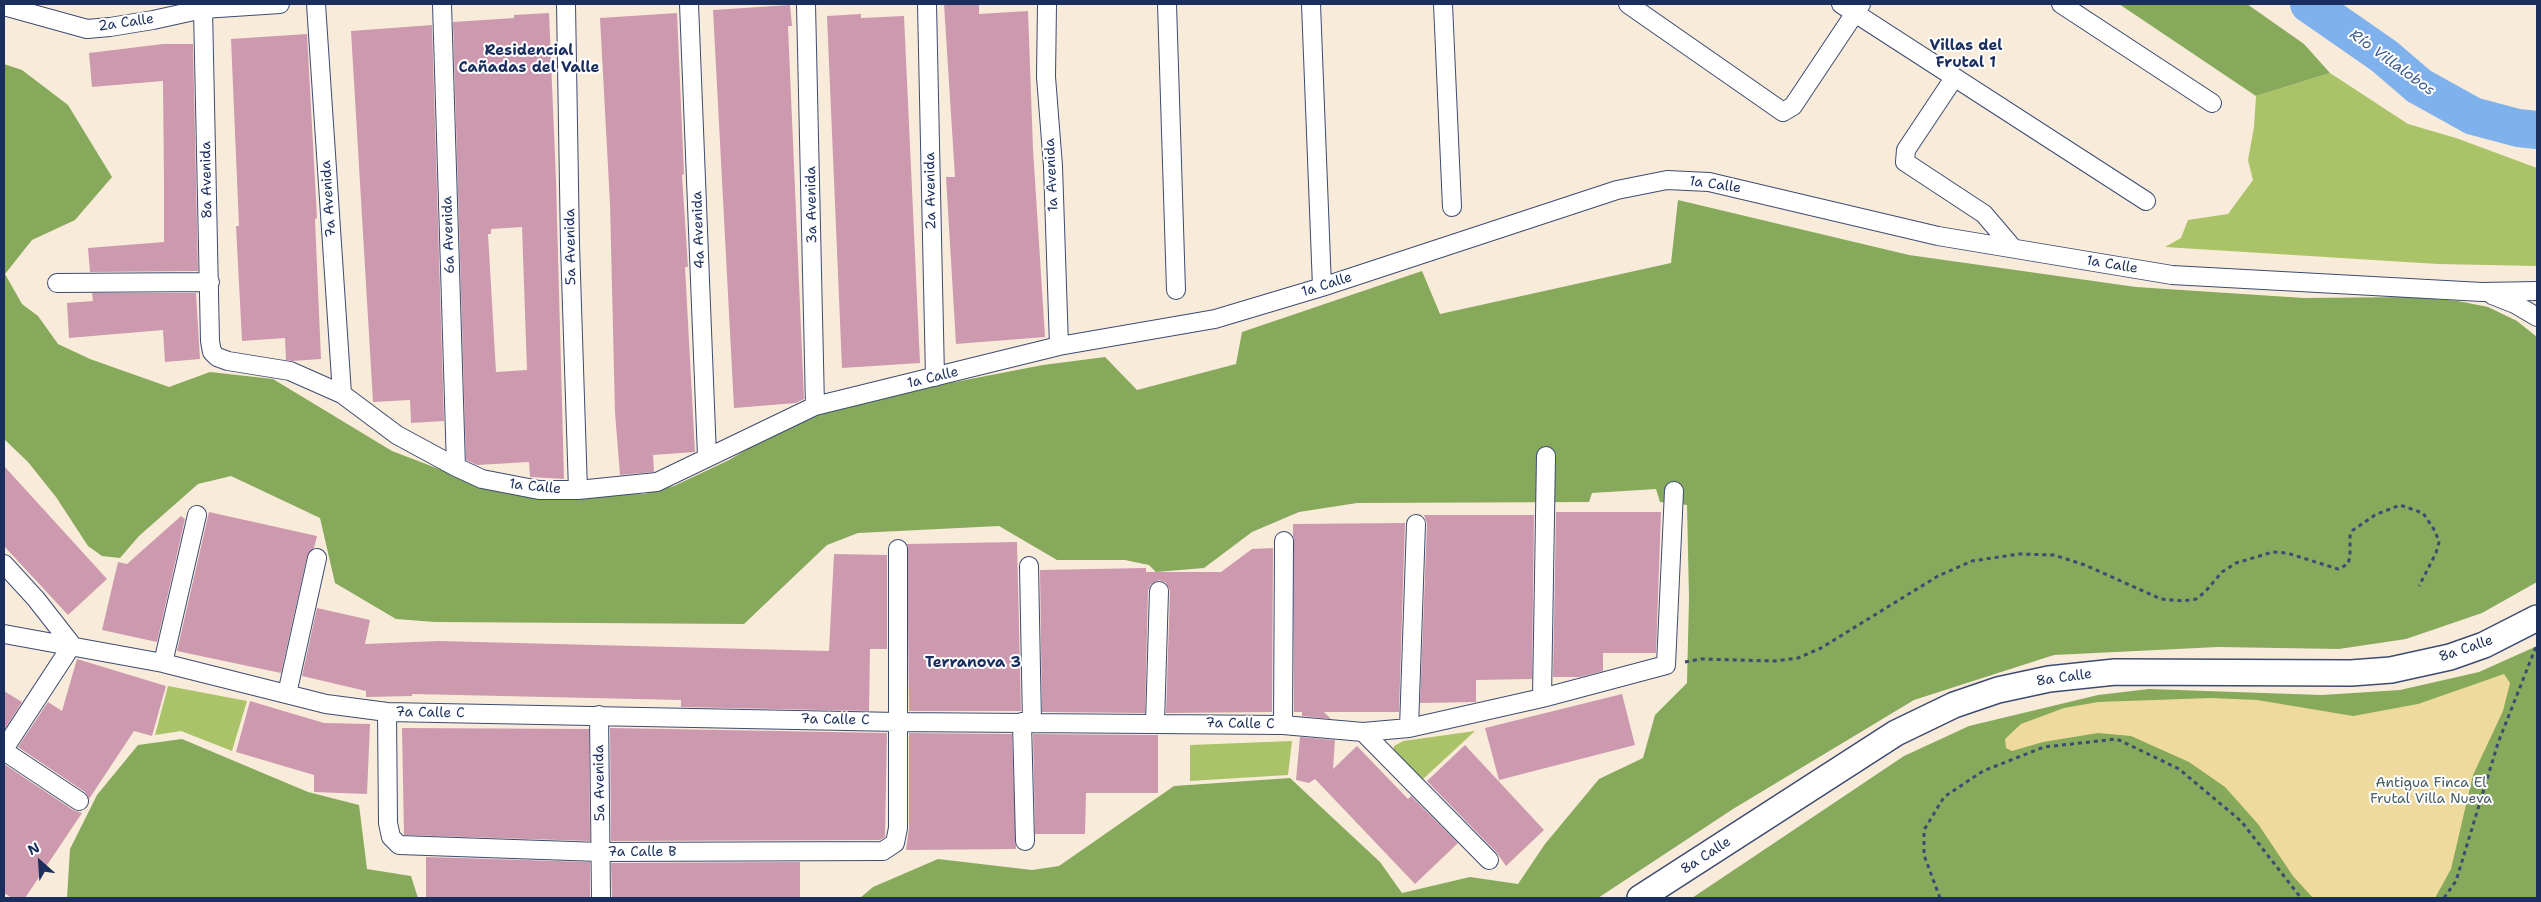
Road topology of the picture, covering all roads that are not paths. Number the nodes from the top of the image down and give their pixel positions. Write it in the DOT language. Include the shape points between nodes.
graph roads {
  1 [pos="280,4"];
  2 [pos="316,4"];
  3 [pos="442,4"];
  4 [pos="566,4"];
  5 [pos="689,4"];
  6 [pos="806,4"];
  7 [pos="927,4"];
  8 [pos="1047,4"];
  9 [pos="1167,4"];
  10 [pos="1311,4"];
  11 [pos="1443,4"];
  12 [pos="1628,4"];
  13 [pos="2061,4"];
  14 [pos="4,6"];
  15 [pos="1852,7"];
  16 [pos="203,8"];
  17 [pos="1954,78"];
  18 [pos="2212,104"];
  19 [pos="2146,201"];
  20 [pos="1452,208"];
  21 [pos="2013,248"];
  22 [pos="210,282"];
  23 [pos="57,283"];
  24 [pos="1322,287"];
  25 [pos="1176,290"];
  26 [pos="2537,291"];
  27 [pos="2482,292"];
  28 [pos="2537,317"];
  29 [pos="1059,346"];
  30 [pos="212,352"];
  31 [pos="936,377"];
  32 [pos="342,394"];
  33 [pos="815,406"];
  34 [pos="707,456"];
  35 [pos="1546,456"];
  36 [pos="456,466"];
  37 [pos="578,490"];
  38 [pos="1674,491"];
  39 [pos="197,515"];
  40 [pos="1416,524"];
  41 [pos="1284,541"];
  42 [pos="898,550"];
  43 [pos="317,558"];
  44 [pos="4,564"];
  45 [pos="1029,566"];
  46 [pos="1159,591"];
  47 [pos="2537,618"];
  48 [pos="4,634"];
  49 [pos="72,644"];
  50 [pos="163,662"];
  51 [pos="287,694"];
  52 [pos="1542,698"];
  53 [pos="388,712"];
  54 [pos="599,715"];
  55 [pos="898,722"];
  56 [pos="1027,722"];
  57 [pos="1155,723"];
  58 [pos="1283,725"];
  59 [pos="1410,728"];
  60 [pos="1363,732"];
  61 [pos="4,750"];
  62 [pos="80,801"];
  63 [pos="1025,840"];
  64 [pos="600,852"];
  65 [pos="1489,860"];
  66 [pos="601,898"];
  67 [pos="1640,898"];
  1 -- 16 [label="street, 2a Calle"];
  2 -- 32 [label="street, 7a Avenida"];
  3 -- 36 [label="street, 6a Avenida"];
  4 -- 37 [label="street, 5a Avenida"];
  5 -- 34 [label="street, 4a Avenida"];
  6 -- 33 [label="street, 3a Avenida"];
  7 -- 31 [label="street, 2a Avenida"];
  8 -- 29 [label="street, 1a Avenida" via="1046,77 1053,166"];
  9 -- 25 [label="street"];
  10 -- 24 [label="street"];
  11 -- 20 [label="street"];
  12 -- 15 [label="street" via="1784,112 1793,106"];
  13 -- 18 [label="street"];
  14 -- 16 [label="street, 2a Calle" via="87,28 110,28"];
  15 -- 17 [label="street"];
  16 -- 22 [label="street, 8a Avenida"];
  17 -- 19 [label="street"];
  17 -- 21 [label="street" via="1906,150 1905,162 1984,214"];
  21 -- 24 [label="street, 1a Calle" via="1938,236 1752,191 1702,182 1667,180 1616,190"];
  21 -- 27 [label="street, 1a Calle" via="2172,275"];
  22 -- 23 [label="street"];
  22 -- 30 [label="street, 8a Avenida"];
  24 -- 29 [label="street, 1a Calle" via="1215,319"];
  26 -- 27 [label="street, 1a Calle"];
  27 -- 28 [label="street, 1a Calle" via="2516,304"];
  29 -- 31 [label="street, 1a Calle"];
  30 -- 32 [label="street, 1a Calle" via="228,361 290,371"];
  31 -- 33 [label="street, 1a Calle"];
  32 -- 36 [label="street, 1a Calle" via="397,435"];
  33 -- 34 [label="street, 1a Calle"];
  34 -- 37 [label="street, 1a Calle" via="656,482"];
  35 -- 52 [label="street"];
  36 -- 37 [label="street, 1a Calle" via="482,479 514,486"];
  38 -- 52 [label="street, 7a Calle C" via="1666,664"];
  39 -- 50 [label="street"];
  40 -- 59 [label="street"];
  41 -- 58 [label="street"];
  42 -- 55 [label="street"];
  43 -- 51 [label="street"];
  44 -- 49 [label="street"];
  45 -- 56 [label="street"];
  46 -- 57 [label="street"];
  47 -- 67 [label="main road, 8a Calle" via="2484,645 2450,657 2390,670 2351,673 2115,672 2049,679 1998,690 1954,705 1896,733"];
  48 -- 49 [label="street, 7a Calle C"];
  49 -- 50 [label="street, 7a Calle C"];
  49 -- 61 [label="street"];
  50 -- 51 [label="street, 7a Calle C"];
  51 -- 53 [label="street, 7a Calle C" via="326,704"];
  52 -- 59 [label="street, 7a Calle C"];
  53 -- 54 [label="street, 7a Calle C"];
  53 -- 64 [label="street, 7a Calle B" via="388,824 394,841 406,846"];
  54 -- 55 [label="street, 7a Calle C"];
  54 -- 64 [label="street, 5a Avenida"];
  55 -- 56 [label="street, 7a Calle C"];
  55 -- 64 [label="street, 7a Calle B" via="898,828 892,847 873,853"];
  56 -- 57 [label="street, 7a Calle C"];
  56 -- 63 [label="street"];
  57 -- 58 [label="street, 7a Calle C"];
  58 -- 60 [label="street, 7a Calle C"];
  59 -- 60 [label="street, 7a Calle C"];
  60 -- 65 [label="street"];
  61 -- 62 [label="street"];
  64 -- 66 [label="street, 5a Avenida"];
}
